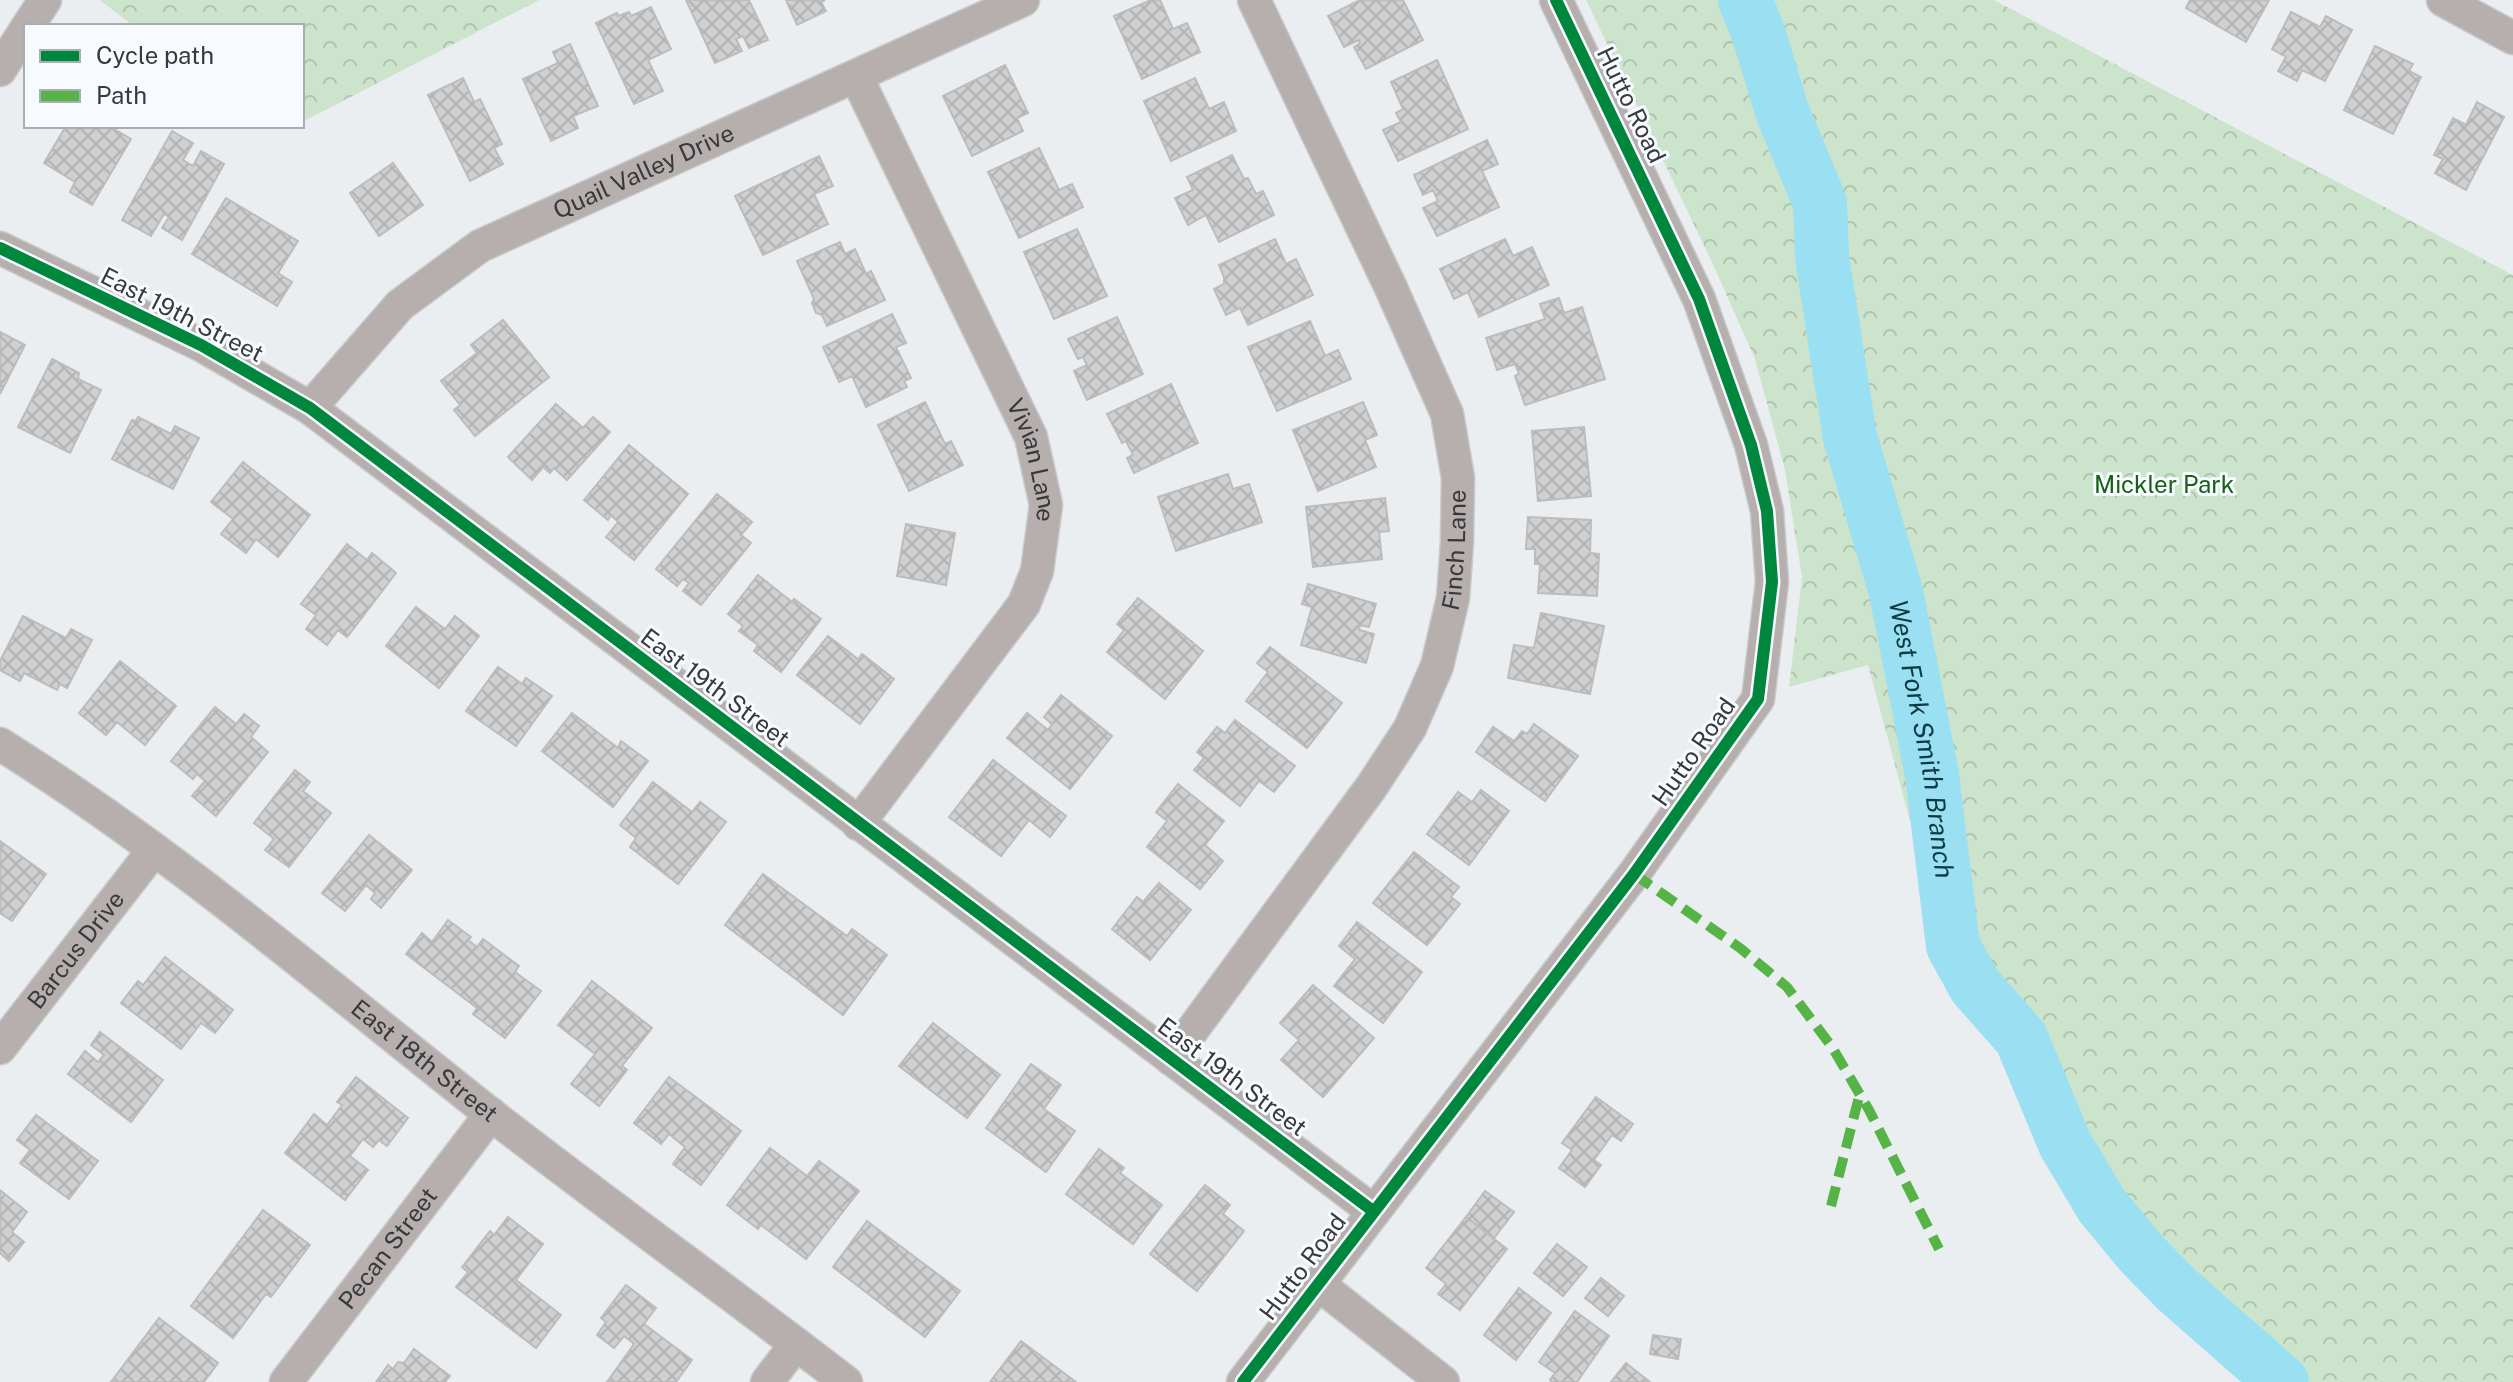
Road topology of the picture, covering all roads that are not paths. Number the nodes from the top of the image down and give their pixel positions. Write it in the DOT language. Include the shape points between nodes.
graph roads {
  1 [pos="45,0"];
  2 [pos="1023,0"];
  3 [pos="1254,0"];
  4 [pos="1556,0"];
  5 [pos="2443,0"];
  6 [pos="30,24"];
  7 [pos="24,33"];
  8 [pos="2513,38"];
  9 [pos="0,70"];
  10 [pos="856,76"];
  11 [pos="0,248"];
  12 [pos="310,408"];
  13 [pos="0,744"];
  14 [pos="858,824"];
  15 [pos="153,851"];
  16 [pos="0,1048"];
  17 [pos="1171,1059"];
  18 [pos="491,1114"];
  19 [pos="1373,1211"];
  20 [pos="1318,1284"];
  21 [pos="796,1344"];
  22 [pos="286,1382"];
  23 [pos="767,1382"];
  24 [pos="846,1382"];
  25 [pos="1243,1382"];
  26 [pos="1443,1382"];
  1 -- 6 [label="street"];
  2 -- 10 [label="street, Quail Valley Drive"];
  3 -- 17 [label="street, Finch Lane" via="1447,414 1458,478 1453,598 1437,666 1410,728"];
  4 -- 19 [label="street, Hutto Road" via="1699,299 1751,445 1767,511 1772,582 1758,699 1634,874"];
  5 -- 8 [label="street"];
  7 -- 9 [label="street"];
  10 -- 12 [label="street, Quail Valley Drive" via="480,246 400,305"];
  10 -- 14 [label="street, Vivian Lane" via="1031,437 1046,505 1037,571 1024,604"];
  11 -- 12 [label="street, East 19th Street" via="201,345"];
  12 -- 14 [label="street, East 19th Street"];
  13 -- 15 [label="street, East 18th Street"];
  14 -- 17 [label="street, East 19th Street"];
  15 -- 16 [label="street, Barcus Drive"];
  15 -- 18 [label="street, East 18th Street" via="229,905"];
  17 -- 19 [label="street, East 19th Street"];
  18 -- 21 [label="street, East 18th Street"];
  18 -- 22 [label="street, Pecan Street"];
  19 -- 20 [label="street, Hutto Road"];
  20 -- 25 [label="street, Hutto Road"];
  20 -- 26 [label="street"];
  21 -- 23 [label="street"];
  21 -- 24 [label="street, East 18th Street"];
}
